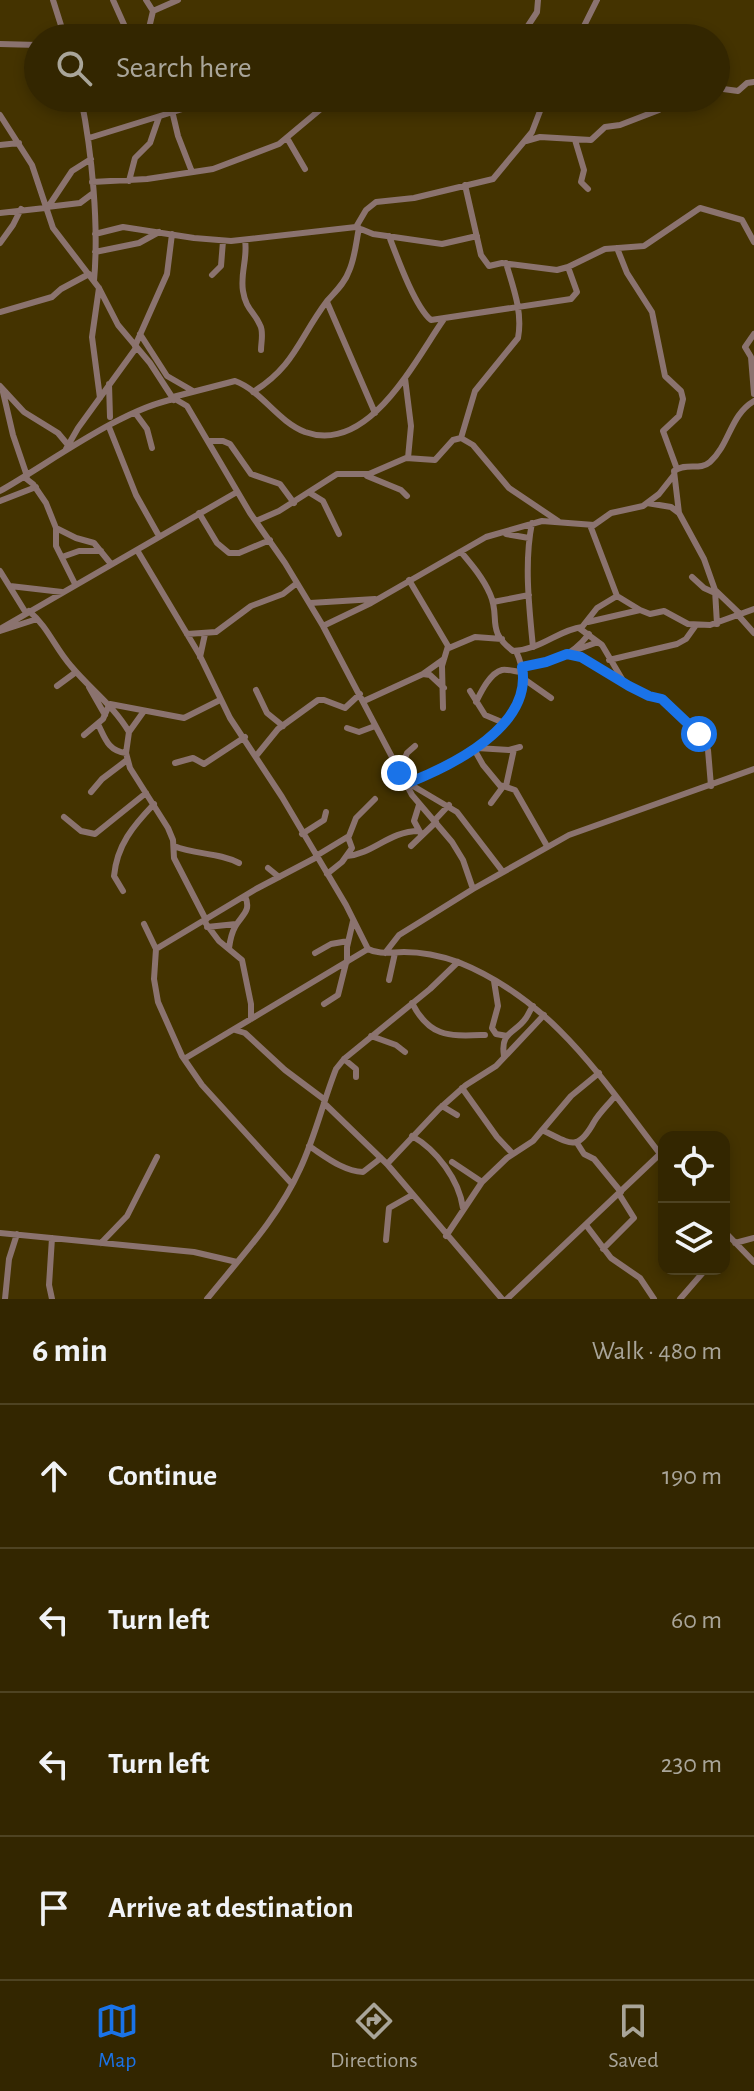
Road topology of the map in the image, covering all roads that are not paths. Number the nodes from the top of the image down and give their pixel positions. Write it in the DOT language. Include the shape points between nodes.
graph roads {
  1 [pos="53,0"];
  2 [pos="113,0"];
  3 [pos="146,0"];
  4 [pos="178,0"];
  5 [pos="538,0"];
  6 [pos="597,0"];
  7 [pos="153,11"];
  8 [pos="61,24"];
  9 [pos="124,24"];
  10 [pos="151,24"];
  11 [pos="530,24"];
  12 [pos="585,24"];
  13 [pos="0,44"];
  14 [pos="24,45"];
  15 [pos="754,82"];
  16 [pos="730,90"];
  17 [pos="84,112"];
  18 [pos="172,112"];
  19 [pos="318,112"];
  20 [pos="539,112"];
  21 [pos="654,112"];
  22 [pos="0,115"];
  23 [pos="159,117"];
  24 [pos="89,138"];
  25 [pos="287,138"];
  26 [pos="575,140"];
  27 [pos="526,141"];
  28 [pos="19,143"];
  29 [pos="0,145"];
  30 [pos="91,159"];
  31 [pos="305,169"];
  32 [pos="192,172"];
  33 [pos="129,181"];
  34 [pos="92,182"];
  35 [pos="465,185"];
  36 [pos="588,189"];
  37 [pos="92,198"];
  38 [pos="80,203"];
  39 [pos="46,207"];
  40 [pos="21,209"];
  41 [pos="0,213"];
  42 [pos="94,217"];
  43 [pos="363,217"];
  44 [pos="357,227"];
  45 [pos="109,229"];
  46 [pos="159,232"];
  47 [pos="368,232"];
  48 [pos="95,234"];
  49 [pos="172,234"];
  50 [pos="389,236"];
  51 [pos="477,236"];
  52 [pos="245,240"];
  53 [pos="223,241"];
  54 [pos="754,242"];
  55 [pos="0,243"];
  56 [pos="617,248"];
  57 [pos="95,252"];
  58 [pos="506,263"];
  59 [pos="568,267"];
  60 [pos="89,274"];
  61 [pos="212,275"];
  62 [pos="94,281"];
  63 [pos="99,288"];
  64 [pos="327,302"];
  65 [pos="518,306"];
  66 [pos="0,312"];
  67 [pos="444,319"];
  68 [pos="140,334"];
  69 [pos="754,334"];
  70 [pos="136,347"];
  71 [pos="261,350"];
  72 [pos="405,376"];
  73 [pos="109,384"];
  74 [pos="2,388"];
  75 [pos="193,391"];
  76 [pos="253,392"];
  77 [pos="754,394"];
  78 [pos="173,398"];
  79 [pos="100,399"];
  80 [pos="754,401"];
  81 [pos="375,413"];
  82 [pos="136,414"];
  83 [pos="110,417"];
  84 [pos="110,426"];
  85 [pos="461,438"];
  86 [pos="209,441"];
  87 [pos="152,448"];
  88 [pos="67,449"];
  89 [pos="408,458"];
  90 [pos="675,472"];
  91 [pos="363,474"];
  92 [pos="26,477"];
  93 [pos="36,487"];
  94 [pos="0,491"];
  95 [pos="237,492"];
  96 [pos="310,493"];
  97 [pos="407,496"];
  98 [pos="0,501"];
  99 [pos="294,503"];
  100 [pos="647,503"];
  101 [pos="199,513"];
  102 [pos="679,513"];
  103 [pos="256,521"];
  104 [pos="561,522"];
  105 [pos="532,523"];
  106 [pos="590,525"];
  107 [pos="56,528"];
  108 [pos="339,534"];
  109 [pos="503,534"];
  110 [pos="159,536"];
  111 [pos="529,538"];
  112 [pos="270,540"];
  113 [pos="137,550"];
  114 [pos="101,551"];
  115 [pos="461,552"];
  116 [pos="62,557"];
  117 [pos="111,564"];
  118 [pos="0,571"];
  119 [pos="692,577"];
  120 [pos="409,580"];
  121 [pos="297,583"];
  122 [pos="75,584"];
  123 [pos="10,586"];
  124 [pos="62,592"];
  125 [pos="715,592"];
  126 [pos="529,595"];
  127 [pos="617,596"];
  128 [pos="378,599"];
  129 [pos="493,602"];
  130 [pos="310,603"];
  131 [pos="754,609"];
  132 [pos="640,610"];
  133 [pos="27,612"];
  134 [pos="739,614"];
  135 [pos="37,619"];
  136 [pos="588,622"];
  137 [pos="717,624"];
  138 [pos="696,625"];
  139 [pos="323,626"];
  140 [pos="579,628"];
  141 [pos="0,630"];
  142 [pos="754,633"];
  143 [pos="187,634"];
  144 [pos="205,634"];
  145 [pos="589,634"];
  146 [pos="502,639"];
  147 [pos="598,642"];
  148 [pos="449,648"];
  149 [pos="540,649"];
  150 [pos="576,650"];
  151 [pos="516,651"];
  152 [pos="567,654"];
  153 [pos="200,657"];
  154 [pos="444,659"];
  155 [pos="609,660"];
  156 [pos="543,663"];
  157 [pos="76,672"];
  158 [pos="523,673"];
  159 [pos="423,674"];
  160 [pos="621,680"];
  161 [pos="89,685"];
  162 [pos="57,686"];
  163 [pos="444,688"];
  164 [pos="256,690"];
  165 [pos="470,691"];
  166 [pos="362,697"];
  167 [pos="551,698"];
  168 [pos="220,700"];
  169 [pos="476,702"];
  170 [pos="108,704"];
  171 [pos="443,708"];
  172 [pos="144,711"];
  173 [pos="105,715"];
  174 [pos="504,723"];
  175 [pos="98,724"];
  176 [pos="283,726"];
  177 [pos="375,726"];
  178 [pos="347,728"];
  179 [pos="129,732"];
  180 [pos="84,735"];
  181 [pos="245,737"];
  182 [pos="415,746"];
  183 [pos="474,748"];
  184 [pos="126,756"];
  185 [pos="256,756"];
  186 [pos="175,763"];
  187 [pos="754,769"];
  188 [pos="399,773"];
  189 [pos="406,783"];
  190 [pos="503,786"];
  191 [pos="711,786"];
  192 [pos="91,792"];
  193 [pos="146,793"];
  194 [pos="375,799"];
  195 [pos="491,803"];
  196 [pos="154,804"];
  197 [pos="419,805"];
  198 [pos="449,805"];
  199 [pos="326,812"];
  200 [pos="64,817"];
  201 [pos="435,821"];
  202 [pos="420,833"];
  203 [pos="302,834"];
  204 [pos="348,837"];
  205 [pos="174,846"];
  206 [pos="411,846"];
  207 [pos="547,846"];
  208 [pos="316,856"];
  209 [pos="347,856"];
  210 [pos="239,863"];
  211 [pos="268,868"];
  212 [pos="503,872"];
  213 [pos="327,874"];
  214 [pos="279,877"];
  215 [pos="473,889"];
  216 [pos="123,891"];
  217 [pos="245,896"];
  218 [pos="353,921"];
  219 [pos="206,923"];
  220 [pos="144,924"];
  221 [pos="236,924"];
  222 [pos="348,941"];
  223 [pos="229,948"];
  224 [pos="156,949"];
  225 [pos="368,949"];
  226 [pos="315,953"];
  227 [pos="385,953"];
  228 [pos="395,953"];
  229 [pos="347,962"];
  230 [pos="458,962"];
  231 [pos="389,980"];
  232 [pos="494,981"];
  233 [pos="412,1003"];
  234 [pos="324,1004"];
  235 [pos="533,1006"];
  236 [pos="544,1015"];
  237 [pos="251,1019"];
  238 [pos="235,1030"];
  239 [pos="485,1035"];
  240 [pos="371,1036"];
  241 [pos="507,1036"];
  242 [pos="405,1052"];
  243 [pos="504,1056"];
  244 [pos="184,1059"];
  245 [pos="344,1059"];
  246 [pos="599,1073"];
  247 [pos="356,1077"];
  248 [pos="462,1088"];
  249 [pos="615,1096"];
  250 [pos="324,1101"];
  251 [pos="442,1106"];
  252 [pos="457,1115"];
  253 [pos="542,1130"];
  254 [pos="412,1136"];
  255 [pos="577,1143"];
  256 [pos="309,1146"];
  257 [pos="658,1151"];
  258 [pos="513,1154"];
  259 [pos="157,1157"];
  260 [pos="381,1158"];
  261 [pos="658,1160"];
  262 [pos="452,1162"];
  263 [pos="387,1164"];
  264 [pos="482,1182"];
  265 [pos="292,1184"];
  266 [pos="620,1193"];
  267 [pos="412,1195"];
  268 [pos="463,1208"];
  269 [pos="586,1225"];
  270 [pos="0,1233"];
  271 [pos="17,1234"];
  272 [pos="446,1236"];
  273 [pos="52,1238"];
  274 [pos="730,1238"];
  275 [pos="754,1238"];
  276 [pos="386,1240"];
  277 [pos="733,1241"];
  278 [pos="101,1243"];
  279 [pos="730,1243"];
  280 [pos="603,1249"];
  281 [pos="237,1262"];
  282 [pos="754,1262"];
  283 [pos="701,1275"];
  284 [pos="650,1298"];
  285 [pos="5,1299"];
  286 [pos="52,1299"];
  287 [pos="207,1299"];
  288 [pos="504,1299"];
  289 [pos="680,1299"];
  1 -- 8 [label="street"];
  2 -- 9 [label="street"];
  3 -- 7 [label="street"];
  4 -- 7 [label="street"];
  5 -- 11 [label="street"];
  6 -- 12 [label="street"];
  7 -- 10 [label="street"];
  13 -- 14 [label="street"];
  15 -- 16 [label="street"];
  17 -- 24 [label="street"];
  18 -- 23 [label="street"];
  18 -- 32 [label="street"];
  19 -- 25 [label="street"];
  20 -- 27 [label="street"];
  21 -- 26 [label="street" via="605,127 591,140"];
  22 -- 28 [label="street"];
  23 -- 24 [label="street"];
  23 -- 33 [label="street" via="150,143 135,158"];
  24 -- 30 [label="street"];
  25 -- 31 [label="street"];
  25 -- 32 [label="street"];
  26 -- 27 [label="street"];
  26 -- 36 [label="street" via="583,167 581,182"];
  27 -- 35 [label="street" via="493,179"];
  28 -- 29 [label="street"];
  28 -- 39 [label="street"];
  30 -- 34 [label="street"];
  30 -- 39 [label="street" via="72,171"];
  32 -- 33 [label="street"];
  33 -- 34 [label="street"];
  34 -- 37 [label="street"];
  35 -- 43 [label="street" via="376,202"];
  35 -- 51 [label="street"];
  37 -- 38 [label="street"];
  37 -- 42 [label="street"];
  38 -- 39 [label="street"];
  38 -- 42 [label="street"];
  39 -- 40 [label="street"];
  39 -- 60 [label="street" via="53,228"];
  40 -- 41 [label="street"];
  40 -- 55 [label="street"];
  42 -- 45 [label="street"];
  42 -- 48 [label="street"];
  43 -- 44 [label="street"];
  43 -- 47 [label="street"];
  44 -- 47 [label="street"];
  44 -- 52 [label="street"];
  44 -- 64 [label="street" via="349,272"];
  45 -- 46 [label="street"];
  45 -- 48 [label="street"];
  46 -- 49 [label="street"];
  46 -- 57 [label="street" via="139,243"];
  47 -- 50 [label="street"];
  48 -- 57 [label="street"];
  49 -- 53 [label="street"];
  49 -- 68 [label="street" via="167,274"];
  50 -- 51 [label="street" via="446,244"];
  50 -- 67 [label="street" via="425,314 431,320"];
  51 -- 58 [label="street" via="485,263"];
  52 -- 53 [label="street"];
  52 -- 71 [label="street" via="241,280 249,311 261,326"];
  53 -- 61 [label="street" via="221,264"];
  54 -- 56 [label="street" via="742,220 700,208 644,246"];
  56 -- 59 [label="street"];
  56 -- 90 [label="street" via="652,312 665,376 682,394 679,416 663,431"];
  57 -- 62 [label="street"];
  58 -- 59 [label="street"];
  58 -- 65 [label="street"];
  59 -- 65 [label="street" via="575,296"];
  60 -- 62 [label="street"];
  60 -- 66 [label="street" via="52,297"];
  62 -- 63 [label="street"];
  63 -- 70 [label="street"];
  63 -- 79 [label="street" via="92,337"];
  64 -- 76 [label="street" via="285,368"];
  64 -- 81 [label="street"];
  65 -- 67 [label="street"];
  65 -- 85 [label="street" via="518,338 475,391"];
  67 -- 72 [label="street"];
  68 -- 70 [label="street"];
  68 -- 75 [label="street" via="167,376"];
  69 -- 77 [label="street" via="745,347"];
  70 -- 73 [label="street"];
  70 -- 78 [label="street"];
  72 -- 81 [label="street"];
  72 -- 89 [label="street" via="411,426"];
  73 -- 79 [label="street"];
  73 -- 83 [label="street"];
  74 -- 88 [label="street" via="24,412 58,433"];
  74 -- 92 [label="street"];
  75 -- 76 [label="street" via="230,381"];
  75 -- 78 [label="street"];
  76 -- 81 [label="street" via="286,420 313,433 338,433"];
  78 -- 82 [label="street"];
  78 -- 86 [label="street" via="187,406"];
  79 -- 83 [label="street"];
  79 -- 88 [label="street"];
  80 -- 90 [label="street" via="738,413 710,463 685,465"];
  82 -- 84 [label="street"];
  82 -- 87 [label="street"];
  83 -- 84 [label="street"];
  84 -- 88 [label="street"];
  84 -- 110 [label="street" via="136,495"];
  85 -- 89 [label="street" via="435,460"];
  85 -- 104 [label="street" via="509,488"];
  86 -- 95 [label="street"];
  86 -- 99 [label="street" via="230,444 251,474 280,484"];
  88 -- 92 [label="street"];
  89 -- 91 [label="street"];
  90 -- 100 [label="street"];
  90 -- 102 [label="street"];
  91 -- 96 [label="street" via="337,474"];
  91 -- 97 [label="street"];
  92 -- 93 [label="street"];
  92 -- 94 [label="street"];
  93 -- 98 [label="street"];
  93 -- 107 [label="street"];
  95 -- 101 [label="street"];
  95 -- 103 [label="street"];
  96 -- 99 [label="street"];
  96 -- 108 [label="street" via="323,501"];
  99 -- 103 [label="street"];
  100 -- 102 [label="street"];
  100 -- 106 [label="street"];
  101 -- 110 [label="street"];
  101 -- 112 [label="street" via="229,553"];
  102 -- 125 [label="street"];
  103 -- 112 [label="street"];
  104 -- 105 [label="street"];
  104 -- 106 [label="street"];
  105 -- 109 [label="street"];
  105 -- 111 [label="street"];
  106 -- 127 [label="street"];
  107 -- 114 [label="street"];
  107 -- 116 [label="street"];
  109 -- 111 [label="street"];
  109 -- 115 [label="street"];
  110 -- 113 [label="street"];
  111 -- 126 [label="street"];
  112 -- 121 [label="street"];
  113 -- 117 [label="street"];
  113 -- 143 [label="street"];
  114 -- 116 [label="street"];
  114 -- 117 [label="street"];
  115 -- 120 [label="street"];
  115 -- 129 [label="street"];
  116 -- 122 [label="street"];
  117 -- 122 [label="street"];
  118 -- 123 [label="street"];
  119 -- 125 [label="street"];
  120 -- 128 [label="street"];
  120 -- 148 [label="street"];
  121 -- 130 [label="street"];
  121 -- 144 [label="street"];
  122 -- 124 [label="street"];
  123 -- 124 [label="street"];
  123 -- 133 [label="street"];
  124 -- 133 [label="street"];
  125 -- 134 [label="street"];
  125 -- 137 [label="street"];
  126 -- 129 [label="street"];
  126 -- 149 [label="street"];
  127 -- 132 [label="street"];
  127 -- 136 [label="street" via="597,608"];
  128 -- 130 [label="street"];
  128 -- 139 [label="street"];
  129 -- 146 [label="street" via="493,622"];
  130 -- 139 [label="street"];
  131 -- 134 [label="street"];
  132 -- 136 [label="street"];
  132 -- 138 [label="street" via="664,611"];
  133 -- 135 [label="street"];
  133 -- 141 [label="street"];
  134 -- 137 [label="street"];
  134 -- 142 [label="street"];
  135 -- 141 [label="street"];
  135 -- 157 [label="street"];
  136 -- 140 [label="street"];
  137 -- 138 [label="street"];
  138 -- 155 [label="street" via="677,644"];
  139 -- 166 [label="street"];
  140 -- 145 [label="street"];
  140 -- 149 [label="street"];
  143 -- 144 [label="street"];
  143 -- 153 [label="street"];
  144 -- 153 [label="street"];
  145 -- 147 [label="street"];
  145 -- 150 [label="street"];
  146 -- 148 [label="street" via="475,637"];
  146 -- 151 [label="street"];
  147 -- 150 [label="street"];
  147 -- 155 [label="street"];
  148 -- 154 [label="street"];
  149 -- 151 [label="street"];
  149 -- 156 [label="street"];
  150 -- 152 [label="street"];
  151 -- 158 [label="street"];
  152 -- 156 [label="street"];
  152 -- 160 [label="street"];
  153 -- 168 [label="street"];
  154 -- 159 [label="street"];
  154 -- 163 [label="street"];
  155 -- 160 [label="street"];
  156 -- 158 [label="street"];
  157 -- 161 [label="street"];
  157 -- 162 [label="street"];
  158 -- 167 [label="street"];
  158 -- 169 [label="street" via="496,674"];
  158 -- 174 [label="street" via="521,697"];
  159 -- 163 [label="street"];
  159 -- 166 [label="street"];
  160 -- 191 [label="street" via="662,699 696,730 708,750"];
  161 -- 170 [label="street"];
  161 -- 173 [label="street"];
  163 -- 171 [label="street"];
  164 -- 176 [label="street" via="267,713"];
  165 -- 169 [label="street"];
  166 -- 176 [label="street" via="345,708 318,700"];
  166 -- 177 [label="street"];
  168 -- 172 [label="street" via="184,718"];
  168 -- 181 [label="street"];
  169 -- 174 [label="street" via="485,715"];
  170 -- 172 [label="street"];
  170 -- 173 [label="street"];
  170 -- 179 [label="street"];
  172 -- 179 [label="street"];
  173 -- 175 [label="street"];
  174 -- 183 [label="street"];
  175 -- 180 [label="street"];
  175 -- 184 [label="street" via="108,745"];
  176 -- 185 [label="street"];
  177 -- 178 [label="street" via="359,732"];
  177 -- 188 [label="street"];
  179 -- 184 [label="street"];
  181 -- 185 [label="street"];
  181 -- 186 [label="street" via="204,764 193,758"];
  182 -- 188 [label="street"];
  183 -- 189 [label="street"];
  183 -- 190 [label="street"];
  183 -- 190 [label="street" via="517,748"];
  184 -- 192 [label="street"];
  184 -- 193 [label="street"];
  185 -- 203 [label="street"];
  187 -- 191 [label="street"];
  188 -- 189 [label="street"];
  189 -- 197 [label="street"];
  189 -- 198 [label="street"];
  190 -- 195 [label="street"];
  190 -- 207 [label="street" via="515,790"];
  191 -- 207 [label="street"];
  193 -- 196 [label="street"];
  193 -- 200 [label="street" via="95,834 81,831"];
  194 -- 204 [label="street" via="360,813"];
  196 -- 205 [label="street"];
  196 -- 216 [label="street" via="120,849 114,876"];
  197 -- 201 [label="street"];
  197 -- 202 [label="street" via="414,821"];
  198 -- 201 [label="street"];
  198 -- 212 [label="street"];
  199 -- 203 [label="street" via="324,820"];
  201 -- 202 [label="street"];
  201 -- 215 [label="street" via="463,860"];
  202 -- 206 [label="street"];
  202 -- 209 [label="street" via="395,835"];
  203 -- 208 [label="street"];
  204 -- 208 [label="street"];
  204 -- 209 [label="street" via="352,848"];
  205 -- 210 [label="street"];
  205 -- 219 [label="street" via="174,858"];
  207 -- 212 [label="street"];
  208 -- 213 [label="street"];
  208 -- 214 [label="street"];
  209 -- 213 [label="street"];
  211 -- 214 [label="street"];
  212 -- 215 [label="street"];
  213 -- 218 [label="street"];
  214 -- 217 [label="street"];
  215 -- 227 [label="street" via="399,935"];
  217 -- 219 [label="street"];
  217 -- 221 [label="street" via="247,911"];
  218 -- 222 [label="street"];
  218 -- 225 [label="street"];
  219 -- 221 [label="street"];
  219 -- 223 [label="street"];
  219 -- 224 [label="street"];
  220 -- 224 [label="street"];
  221 -- 223 [label="street"];
  222 -- 226 [label="street"];
  222 -- 229 [label="street"];
  223 -- 237 [label="street" via="244,966"];
  224 -- 244 [label="street" via="158,1002"];
  225 -- 227 [label="street"];
  225 -- 229 [label="street"];
  227 -- 228 [label="street"];
  228 -- 230 [label="street"];
  228 -- 231 [label="street"];
  229 -- 234 [label="street" via="338,995"];
  229 -- 237 [label="street"];
  230 -- 232 [label="street"];
  230 -- 233 [label="street"];
  232 -- 235 [label="street"];
  232 -- 241 [label="street" via="498,1006 492,1028"];
  233 -- 239 [label="street" via="437,1032"];
  233 -- 240 [label="street"];
  235 -- 236 [label="street"];
  235 -- 241 [label="street"];
  236 -- 243 [label="street"];
  236 -- 246 [label="street"];
  237 -- 238 [label="street"];
  238 -- 244 [label="street"];
  238 -- 250 [label="street"];
  240 -- 242 [label="street"];
  240 -- 245 [label="street"];
  241 -- 243 [label="street"];
  243 -- 248 [label="street"];
  244 -- 265 [label="street"];
  245 -- 247 [label="street" via="356,1069"];
  245 -- 250 [label="street"];
  246 -- 249 [label="street"];
  246 -- 253 [label="street"];
  248 -- 251 [label="street"];
  248 -- 258 [label="street"];
  249 -- 255 [label="street"];
  249 -- 257 [label="street"];
  250 -- 256 [label="street"];
  250 -- 260 [label="street"];
  251 -- 252 [label="street"];
  251 -- 254 [label="street"];
  253 -- 255 [label="street"];
  253 -- 258 [label="street"];
  254 -- 263 [label="street"];
  254 -- 268 [label="street" via="436,1155 461,1195"];
  255 -- 266 [label="street"];
  256 -- 260 [label="street" via="356,1171 369,1169"];
  256 -- 265 [label="street"];
  258 -- 264 [label="street"];
  259 -- 278 [label="street" via="127,1216"];
  260 -- 263 [label="street"];
  261 -- 266 [label="street"];
  262 -- 264 [label="street"];
  263 -- 267 [label="street"];
  264 -- 268 [label="street"];
  265 -- 281 [label="street"];
  266 -- 269 [label="street"];
  266 -- 280 [label="street" via="634,1218"];
  267 -- 272 [label="street"];
  267 -- 276 [label="street" via="389,1208"];
  268 -- 272 [label="street"];
  269 -- 280 [label="street"];
  269 -- 288 [label="street"];
  270 -- 271 [label="street"];
  271 -- 273 [label="street"];
  271 -- 285 [label="street"];
  272 -- 288 [label="street"];
  273 -- 278 [label="street"];
  273 -- 286 [label="street"];
  274 -- 277 [label="street"];
  275 -- 277 [label="street"];
  277 -- 279 [label="street"];
  277 -- 282 [label="street"];
  278 -- 281 [label="street"];
  280 -- 284 [label="street" via="635,1274"];
  281 -- 287 [label="street"];
  283 -- 289 [label="street"];
}
